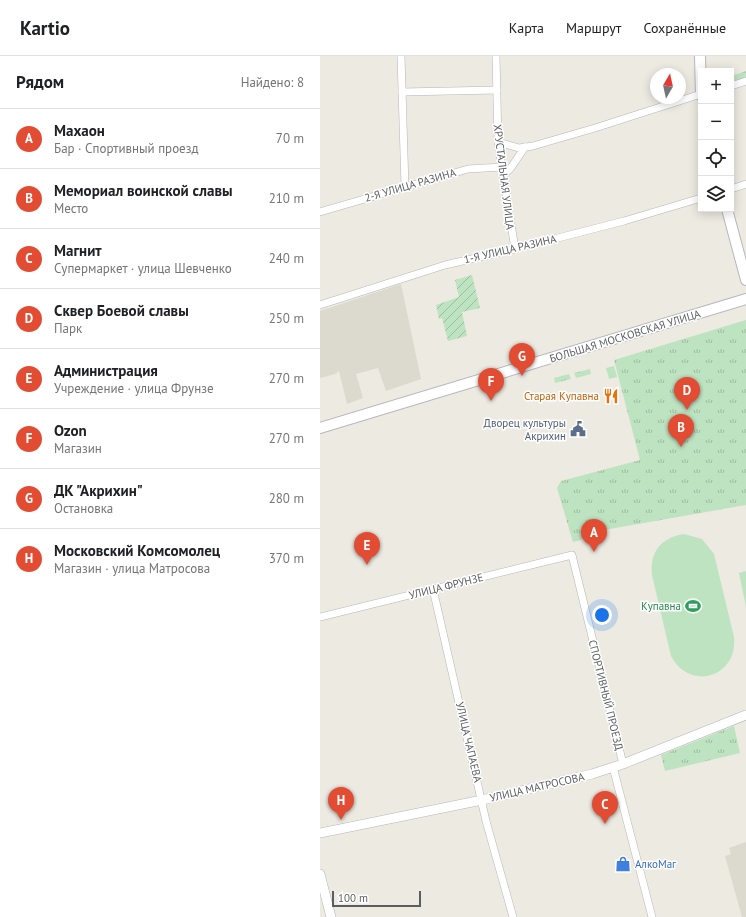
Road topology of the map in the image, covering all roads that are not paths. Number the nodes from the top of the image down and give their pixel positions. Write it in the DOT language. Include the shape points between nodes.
graph roads {
  1 [pos="401,56"];
  2 [pos="496,56"];
  3 [pos="700,56"];
  4 [pos="700,68"];
  5 [pos="746,81"];
  6 [pos="734,85"];
  7 [pos="497,90"];
  8 [pos="402,92"];
  9 [pos="698,96"];
  10 [pos="498,142"];
  11 [pos="525,147"];
  12 [pos="503,171"];
  13 [pos="746,184"];
  14 [pos="406,187"];
  15 [pos="734,188"];
  16 [pos="698,199"];
  17 [pos="320,212"];
  18 [pos="728,212"];
  19 [pos="515,250"];
  20 [pos="746,280"];
  21 [pos="746,300"];
  22 [pos="320,305"];
  23 [pos="320,428"];
  24 [pos="572,555"];
  25 [pos="433,589"];
  26 [pos="320,617"];
  27 [pos="746,715"];
  28 [pos="623,764"];
  29 [pos="613,767"];
  30 [pos="482,800"];
  31 [pos="320,833"];
  32 [pos="320,874"];
  33 [pos="331,917"];
  34 [pos="513,917"];
  35 [pos="652,917"];
  1 -- 8 [label="street"];
  2 -- 7 [label="street, ХРУСТАЛЬНАЯ УЛИЦА"];
  3 -- 4 [label="main road"];
  5 -- 6 [label="street"];
  7 -- 8 [label="street"];
  7 -- 10 [label="street, ХРУСТАЛЬНАЯ УЛИЦА"];
  8 -- 14 [label="street"];
  9 -- 11 [label="street"];
  10 -- 11 [label="street" via="519,148"];
  10 -- 12 [label="street, ХРУСТАЛЬНАЯ УЛИЦА"];
  11 -- 12 [label="street" via="510,169"];
  12 -- 14 [label="street, 2-Я УЛИЦА РАЗИНА" via="468,168"];
  12 -- 19 [label="street, ХРУСТАЛЬНАЯ УЛИЦА"];
  13 -- 15 [label="street"];
  14 -- 17 [label="street, 2-Я УЛИЦА РАЗИНА"];
  16 -- 19 [label="street, 1-Я УЛИЦА РАЗИНА"];
  18 -- 20 [label="main road"];
  19 -- 22 [label="street, 1-Я УЛИЦА РАЗИНА" via="446,265"];
  21 -- 23 [label="main road, БОЛЬШАЯ МОСКОВСКАЯ УЛИЦА"];
  24 -- 25 [label="street, УЛИЦА ФРУНЗЕ"];
  24 -- 28 [label="street, СПОРТИВНЫЙ ПРОЕЗД"];
  25 -- 26 [label="street, УЛИЦА ФРУНЗЕ"];
  25 -- 30 [label="street, УЛИЦА ЧАПАЕВА"];
  27 -- 28 [label="street, УЛИЦА МАТРОСОВА"];
  28 -- 29 [label="street, УЛИЦА МАТРОСОВА"];
  29 -- 30 [label="street, УЛИЦА МАТРОСОВА"];
  29 -- 35 [label="street"];
  30 -- 31 [label="street, УЛИЦА МАТРОСОВА"];
  30 -- 34 [label="street, УЛИЦА ЧАПАЕВА"];
  32 -- 33 [label="street"];
}
